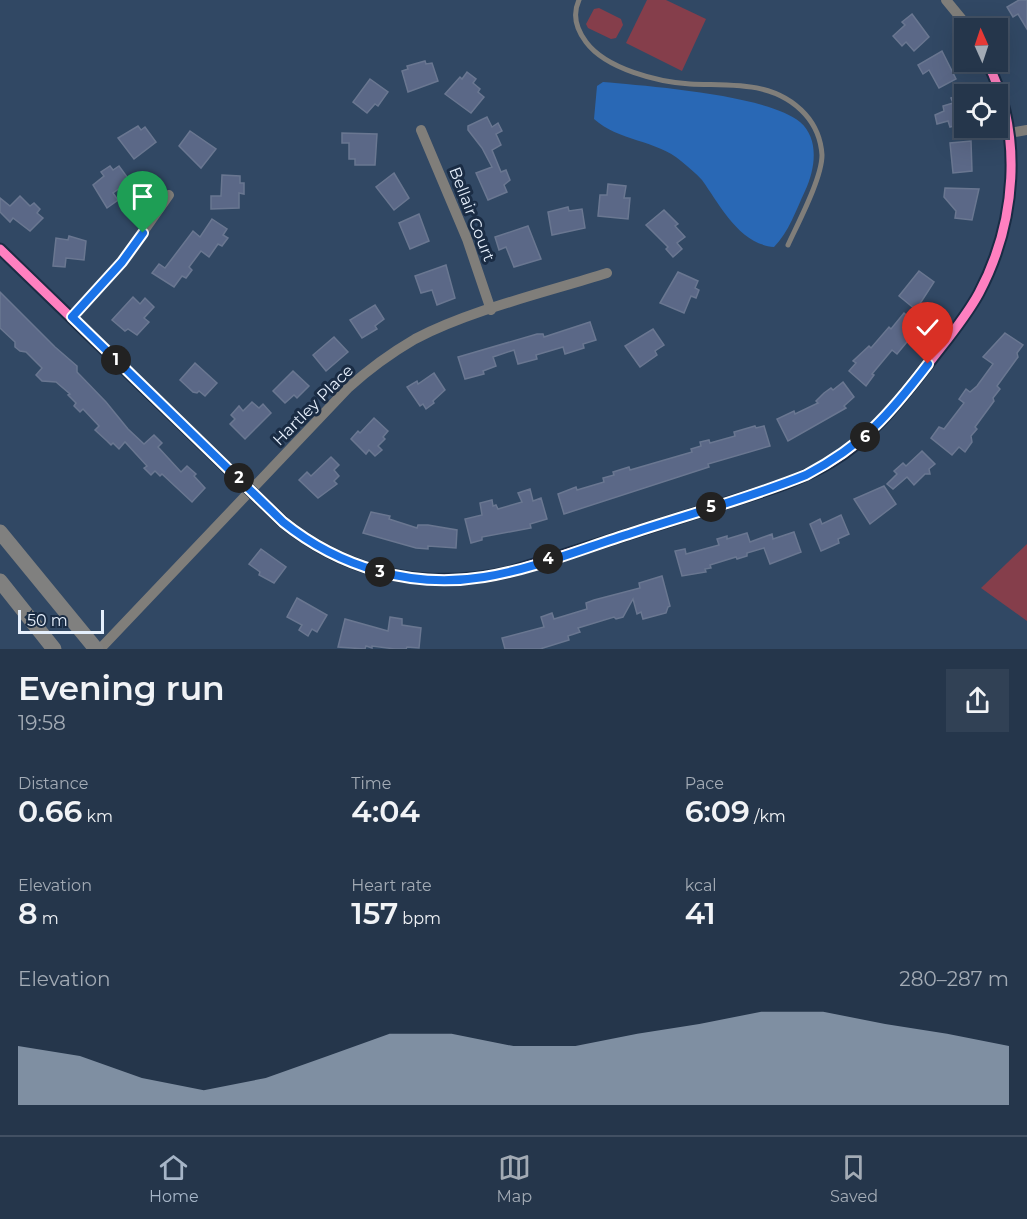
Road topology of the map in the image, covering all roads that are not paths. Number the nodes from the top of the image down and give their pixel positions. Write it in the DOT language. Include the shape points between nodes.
graph roads {
  1 [pos="579,0"];
  2 [pos="946,0"];
  3 [pos="961,18"];
  4 [pos="991,72"];
  5 [pos="421,130"];
  6 [pos="1027,130"];
  7 [pos="1009,133"];
  8 [pos="169,195"];
  9 [pos="788,245"];
  10 [pos="0,249"];
  11 [pos="607,273"];
  12 [pos="491,310"];
  13 [pos="72,317"];
  14 [pos="250,490"];
  15 [pos="0,532"];
  16 [pos="0,581"];
  17 [pos="54,649"];
  18 [pos="98,649"];
  1 -- 9 [label="lane" via="576,20 580,33 591,49 622,68 658,80 762,89 795,104 812,121 822,156"];
  2 -- 3 [label="street"];
  4 -- 7 [label="street"];
  5 -- 12 [label="street, Bellair Court" via="467,239"];
  6 -- 7 [label="street"];
  7 -- 14 [label="street" via="1007,216 978,295 881,423 853,447 806,475 508,572 453,580 400,577 350,562 300,536"];
  8 -- 13 [label="street" via="122,262"];
  10 -- 13 [label="street"];
  11 -- 12 [label="street, Hartley Place"];
  12 -- 14 [label="street, Hartley Place" via="416,339 370,369"];
  13 -- 14 [label="street"];
  14 -- 18 [label="street, Hartley Place"];
  15 -- 18 [label="main road"];
  16 -- 17 [label="main road"];
}
